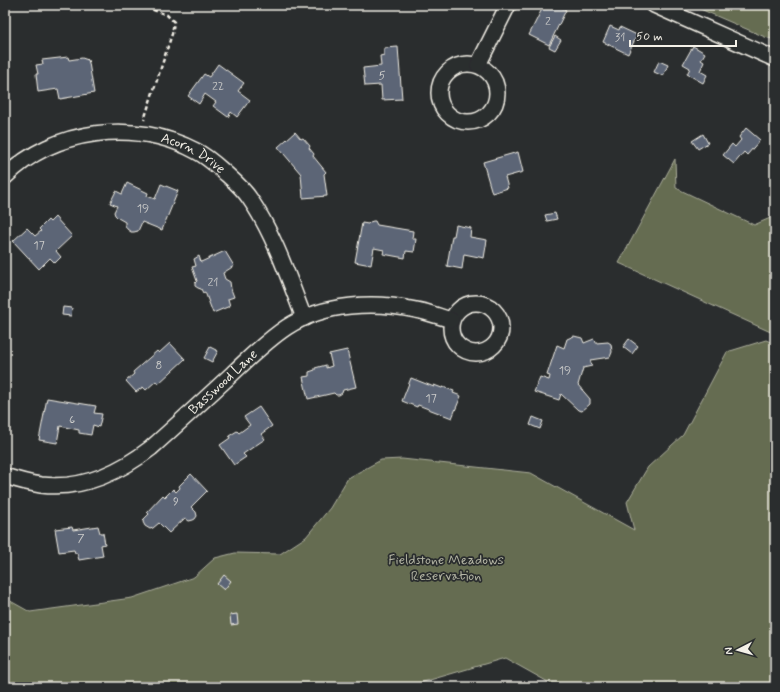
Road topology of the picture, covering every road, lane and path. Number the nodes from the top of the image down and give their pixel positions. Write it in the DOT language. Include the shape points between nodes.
graph roads {
  1 [pos="140,5"];
  2 [pos="508,5"];
  3 [pos="654,5"];
  4 [pos="775,59"];
  5 [pos="478,65"];
  6 [pos="140,134"];
  7 [pos="5,177"];
  8 [pos="304,318"];
  9 [pos="451,320"];
  10 [pos="5,476"];
  1 -- 6 [label="path" via="167,15 174,22"];
  2 -- 5 [label="street"];
  3 -- 4 [label="street"];
  6 -- 7 [label="street, Acorn Drive" via="89,134 62,142 39,151"];
  6 -- 8 [label="street, Acorn Drive" via="176,142 197,152 236,182 262,217"];
  8 -- 9 [label="street, Basswood Lane" via="339,308 375,305 418,310"];
  8 -- 10 [label="street, Basswood Lane" via="275,336 151,448 120,469 100,478 61,485 42,485"];
}
